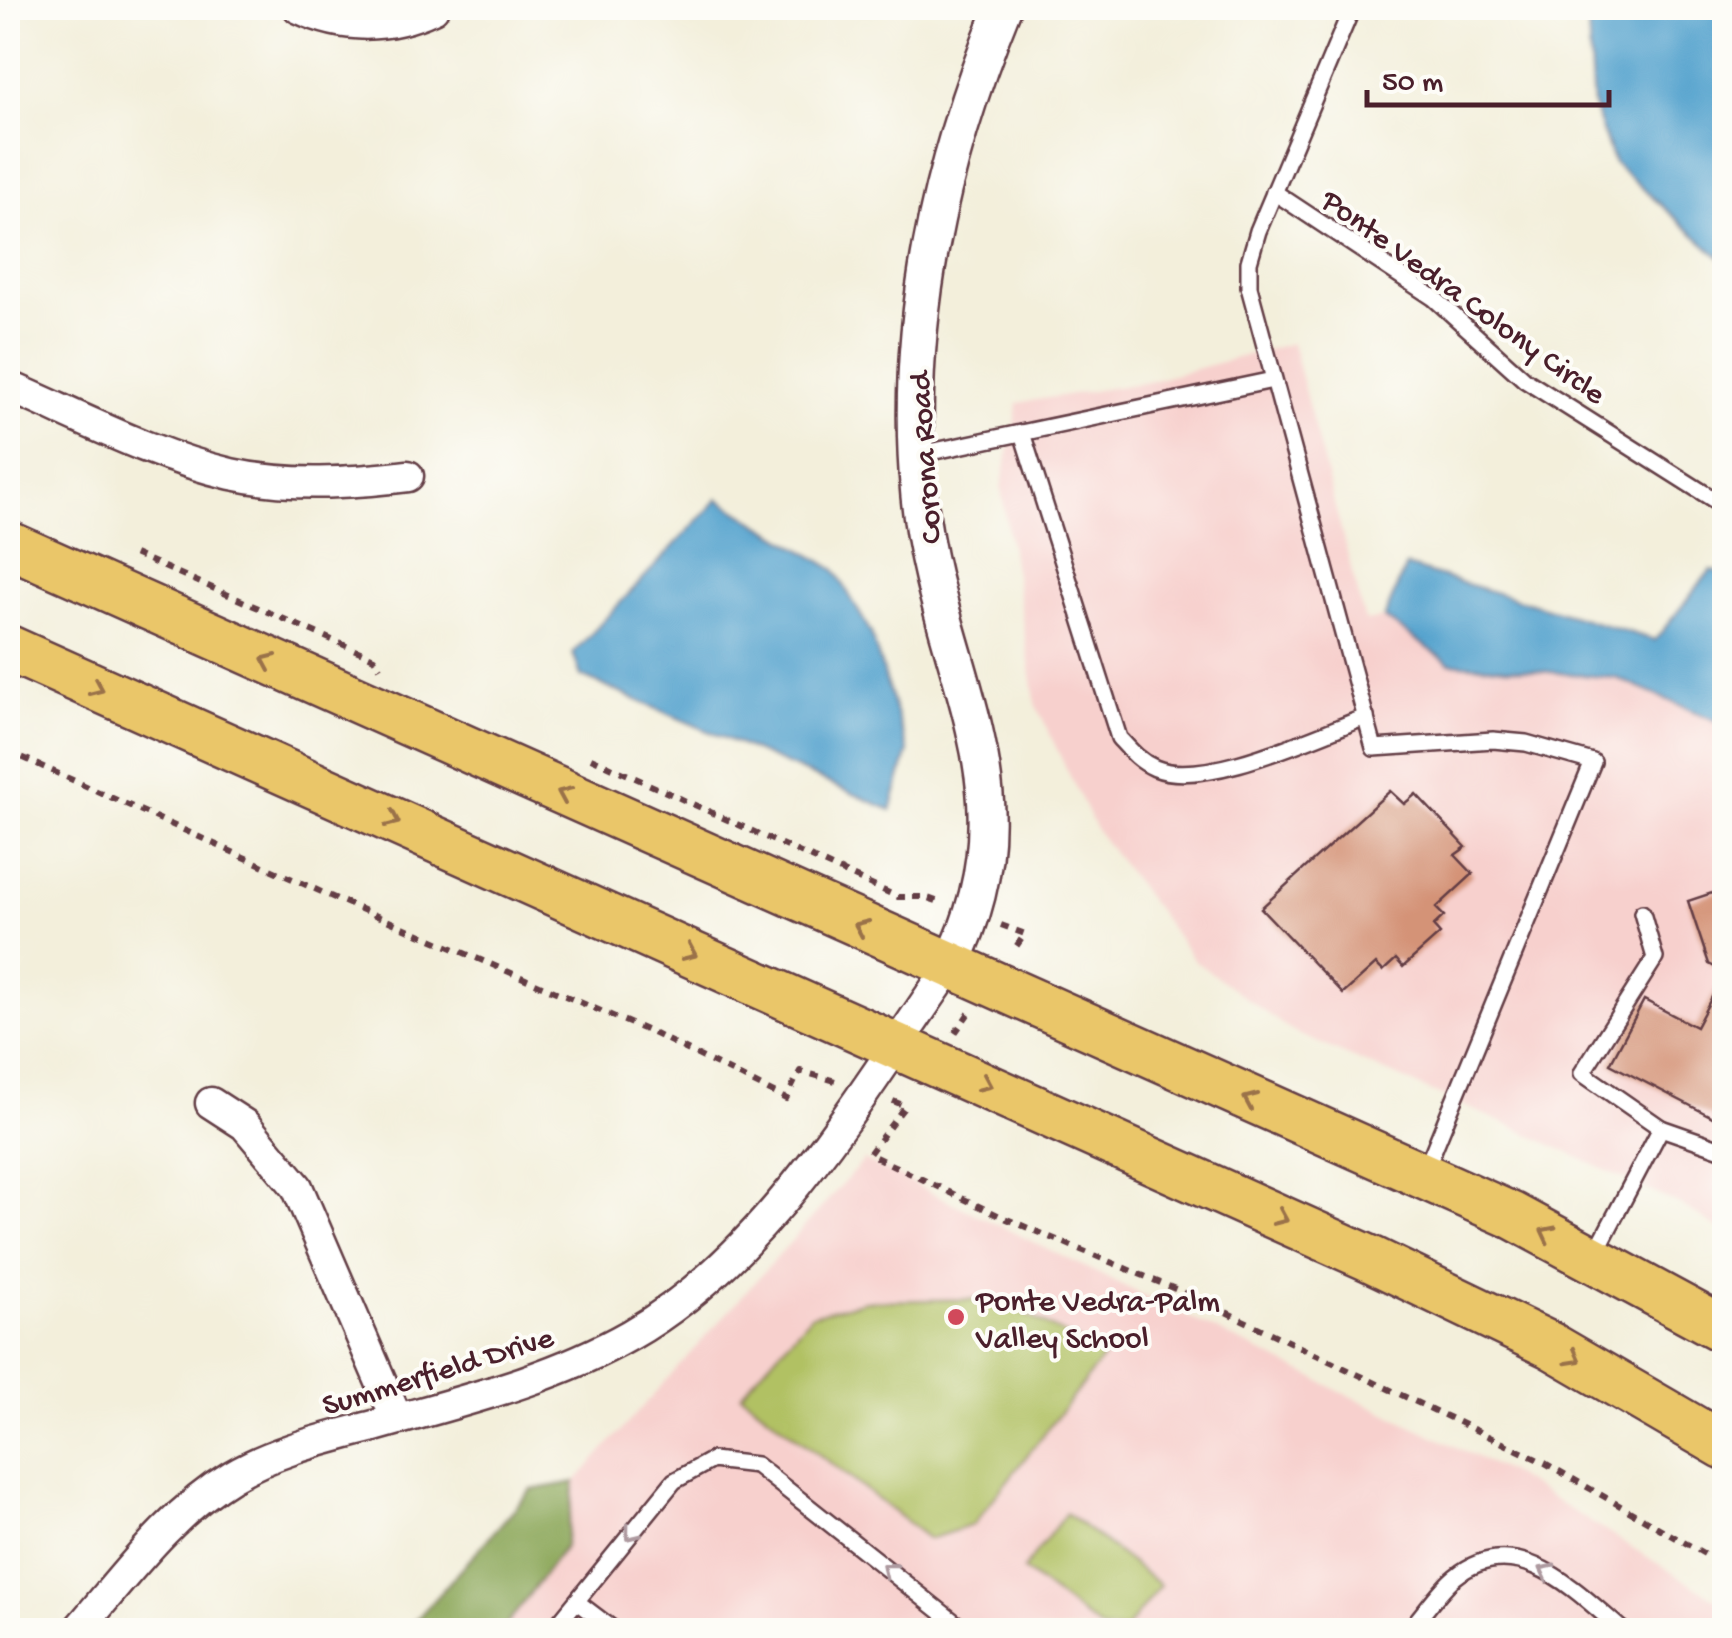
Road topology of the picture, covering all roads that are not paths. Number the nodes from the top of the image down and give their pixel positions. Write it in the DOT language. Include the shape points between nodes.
graph roads {
  1 [pos="299,8"];
  2 [pos="433,8"];
  3 [pos="1004,8"];
  4 [pos="1352,8"];
  5 [pos="1274,192"];
  6 [pos="1274,380"];
  7 [pos="8,386"];
  8 [pos="1022,433"];
  9 [pos="916,454"];
  10 [pos="408,476"];
  11 [pos="1724,506"];
  12 [pos="8,544"];
  13 [pos="8,648"];
  14 [pos="1366,717"];
  15 [pos="1642,913"];
  16 [pos="950,967"];
  17 [pos="896,1044"];
  18 [pos="211,1103"];
  19 [pos="1661,1128"];
  20 [pos="1724,1150"];
  21 [pos="1422,1176"];
  22 [pos="1594,1257"];
  23 [pos="1724,1330"];
  24 [pos="397,1419"];
  25 [pos="1724,1446"];
  26 [pos="577,1602"];
  27 [pos="78,1630"];
  28 [pos="553,1630"];
  29 [pos="614,1630"];
  30 [pos="964,1630"];
  31 [pos="1409,1630"];
  32 [pos="1622,1630"];
  1 -- 2 [label="street" via="347,24 379,25"];
  3 -- 9 [label="street, Corona Road" via="950,159 931,236 919,314"];
  4 -- 5 [label="lane, Ponte Vedra Colony Circle"];
  5 -- 6 [label="lane, Ponte Vedra Colony Circle" via="1249,262 1249,287"];
  5 -- 11 [label="lane, Ponte Vedra Colony Circle" via="1434,298 1525,380"];
  6 -- 8 [label="lane"];
  6 -- 14 [label="lane, Ponte Vedra Colony Circle"];
  7 -- 10 [label="street" via="174,458 233,474 313,482"];
  8 -- 9 [label="lane"];
  8 -- 14 [label="lane" via="1120,738 1135,756 1183,774 1246,760"];
  9 -- 16 [label="street, Corona Road" via="927,548 980,748 988,808 983,885"];
  16 -- 12 [label="main road, one-way"];
  13 -- 17 [label="main road, one-way"];
  14 -- 21 [label="lane, Ponte Vedra Colony Circle" via="1374,748 1493,740 1593,762"];
  15 -- 19 [label="lane" via="1655,958 1582,1073"];
  16 -- 17 [label="street, Summerfield Drive"];
  21 -- 16 [label="main road, one-way"];
  17 -- 24 [label="street, Summerfield Drive" via="810,1166 694,1291 580,1362"];
  17 -- 25 [label="main road, one-way" via="1550,1345"];
  18 -- 24 [label="street" via="245,1126 297,1186"];
  19 -- 20 [label="lane"];
  19 -- 22 [label="lane"];
  22 -- 21 [label="main road, one-way"];
  22 -- 23 [label="main road"];
  24 -- 27 [label="street, Summerfield Drive" via="288,1450 234,1475 172,1522"];
  26 -- 28 [label="lane"];
  26 -- 29 [label="lane"];
  30 -- 26 [label="lane, one-way" via="769,1472 727,1459 698,1465 674,1481"];
  32 -- 31 [label="lane, one-way" via="1555,1573 1498,1560 1456,1576"];
}
